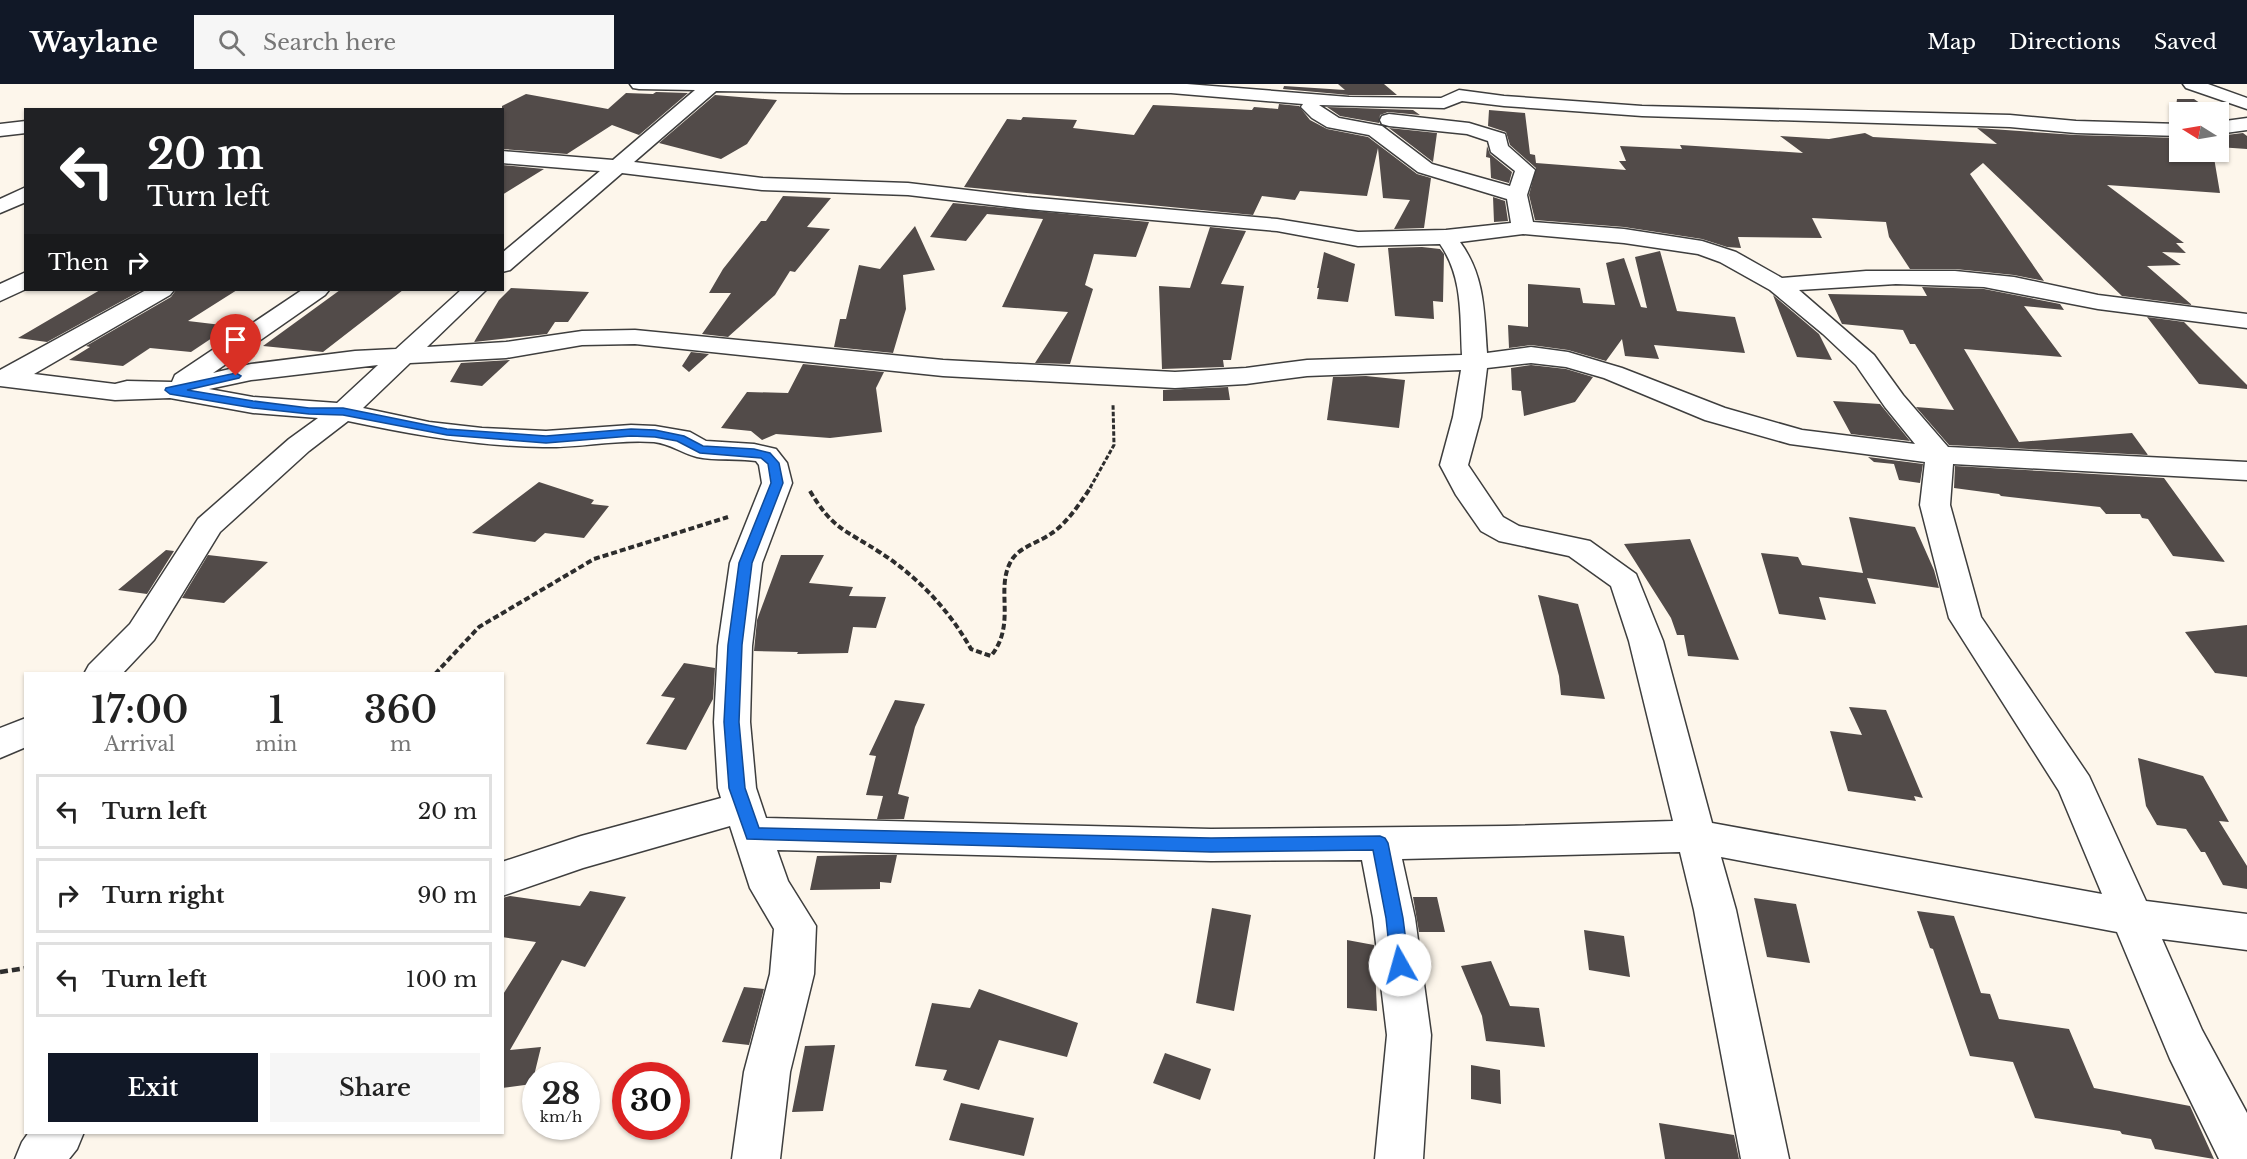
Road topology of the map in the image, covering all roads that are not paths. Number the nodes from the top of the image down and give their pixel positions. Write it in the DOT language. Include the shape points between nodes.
graph roads {
  1 [pos="639,84"];
  2 [pos="2192,84"];
  3 [pos="710,87"];
  4 [pos="1458,90"];
  5 [pos="1303,100"];
  6 [pos="1349,102"];
  7 [pos="2247,104"];
  8 [pos="2247,124"];
  9 [pos="2229,126"];
  10 [pos="24,127"];
  11 [pos="0,130"];
  12 [pos="2169,130"];
  13 [pos="504,157"];
  14 [pos="617,166"];
  15 [pos="24,194"];
  16 [pos="1517,195"];
  17 [pos="0,207"];
  18 [pos="1523,228"];
  19 [pos="1446,237"];
  20 [pos="504,262"];
  21 [pos="24,280"];
  22 [pos="1778,285"];
  23 [pos="160,291"];
  24 [pos="316,291"];
  25 [pos="473,291"];
  26 [pos="0,294"];
  27 [pos="2247,321"];
  28 [pos="404,355"];
  29 [pos="1475,362"];
  30 [pos="3,378"];
  31 [pos="127,389"];
  32 [pos="170,390"];
  33 [pos="343,412"];
  34 [pos="1940,455"];
  35 [pos="2247,471"];
  36 [pos="103,672"];
  37 [pos="24,732"];
  38 [pos="0,744"];
  39 [pos="749,821"];
  40 [pos="1696,836"];
  41 [pos="1380,843"];
  42 [pos="504,878"];
  43 [pos="2130,917"];
  44 [pos="2247,933"];
  45 [pos="58,1134"];
  46 [pos="39,1159"];
  47 [pos="756,1159"];
  48 [pos="1399,1159"];
  49 [pos="1765,1159"];
  50 [pos="2245,1159"];
  1 -- 3 [label="street"];
  2 -- 7 [label="street"];
  3 -- 5 [label="street" via="1171,88"];
  3 -- 14 [label="street"];
  4 -- 6 [label="street" via="1444,103"];
  4 -- 12 [label="street" via="1504,101 1631,111 2010,121"];
  5 -- 6 [label="street"];
  5 -- 16 [label="street" via="1334,123 1375,130 1425,168"];
  6 -- 16 [label="street" via="1372,115 1395,121 1469,129 1498,138 1498,148 1525,170"];
  8 -- 9 [label="street"];
  10 -- 11 [label="street"];
  13 -- 14 [label="street"];
  14 -- 19 [label="street" via="762,184 908,189 1277,225 1358,239"];
  14 -- 20 [label="street"];
  15 -- 17 [label="street"];
  16 -- 18 [label="street"];
  18 -- 19 [label="street"];
  18 -- 22 [label="street" via="1624,236 1702,248 1728,257"];
  19 -- 29 [label="street" via="1462,260 1471,295"];
  21 -- 26 [label="street"];
  22 -- 27 [label="street" via="1901,276 1961,279 2013,284 2096,302"];
  22 -- 34 [label="street" via="1865,360"];
  23 -- 30 [label="street"];
  24 -- 32 [label="street"];
  25 -- 28 [label="street"];
  28 -- 29 [label="street" via="506,350 582,338 635,337 943,368 1175,380 1307,368"];
  28 -- 32 [label="street" via="251,372"];
  28 -- 33 [label="street"];
  29 -- 34 [label="street" via="1531,355 1568,360 1715,414 1800,438"];
  29 -- 40 [label="street" via="1467,417 1454,465 1492,524 1510,534 1579,548 1625,581 1646,641"];
  30 -- 32 [label="street" via="115,392"];
  31 -- 32 [label="street"];
  32 -- 33 [label="street" via="253,405"];
  33 -- 36 [label="street" via="299,445 209,526 142,632"];
  33 -- 39 [label="street" via="429,430 482,436 546,440 655,434 680,438 700,449 766,455 773,463 772,489 746,563 735,645 732,722 737,788"];
  34 -- 35 [label="street"];
  34 -- 43 [label="street" via="1935,505 1965,618 2076,786"];
  37 -- 38 [label="street"];
  39 -- 41 [label="street" via="1211,845"];
  39 -- 42 [label="street" via="581,852"];
  39 -- 47 [label="street" via="770,888 795,926 792,974 767,1072"];
  40 -- 41 [label="street"];
  40 -- 43 [label="street"];
  40 -- 49 [label="street"];
  41 -- 48 [label="street" via="1409,1035"];
  43 -- 44 [label="street"];
  43 -- 50 [label="street" via="2186,1044"];
  45 -- 46 [label="street"];
}
